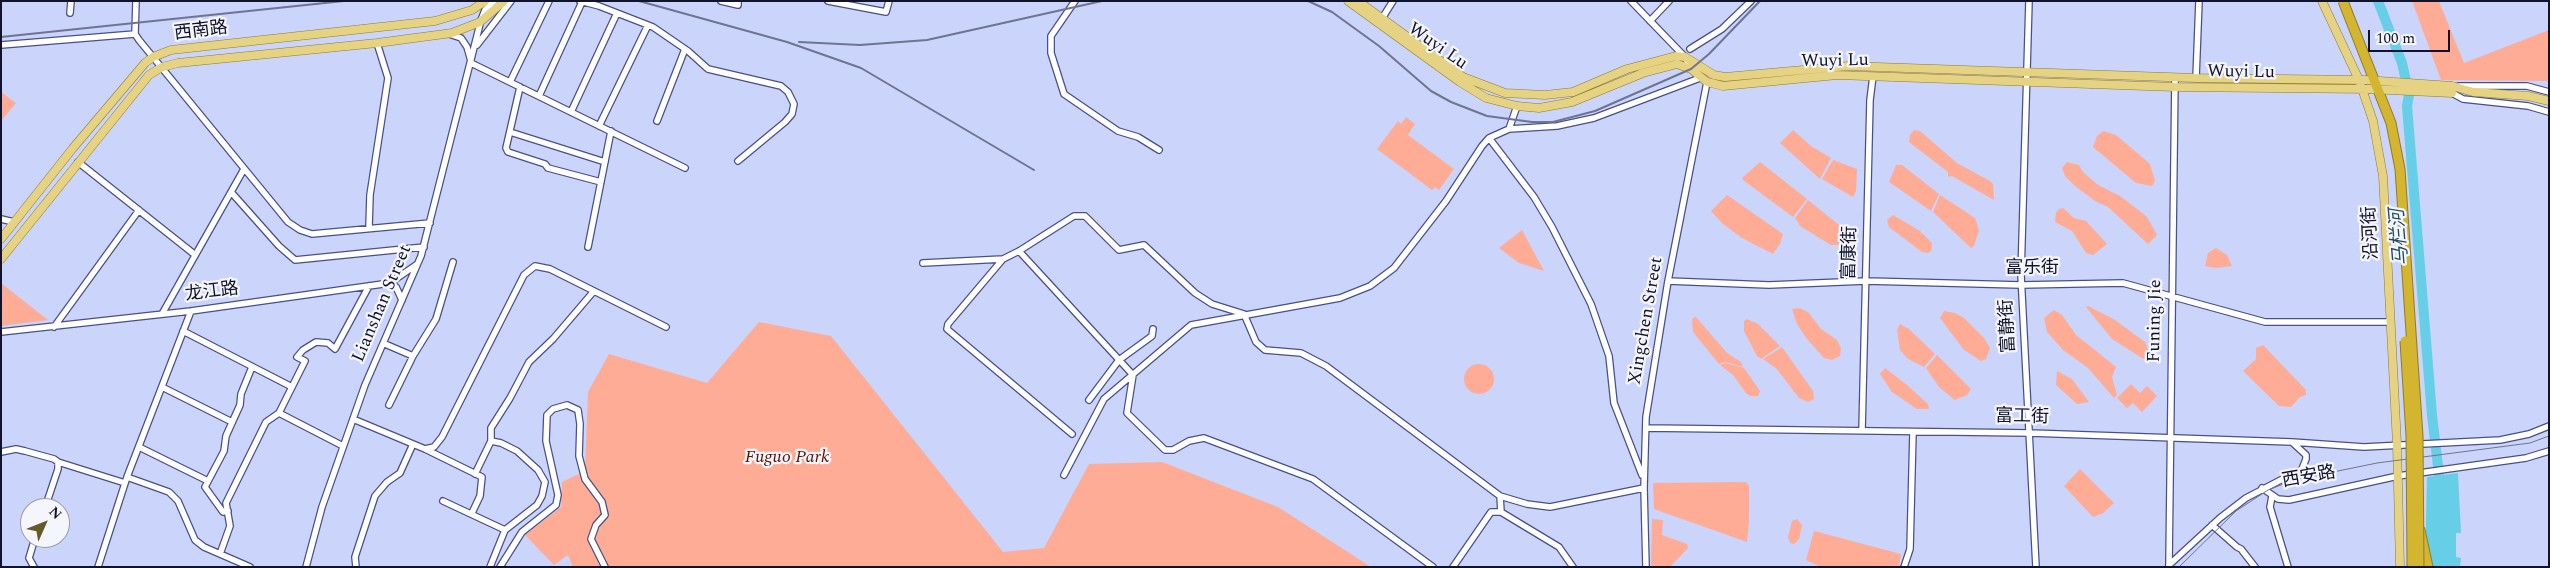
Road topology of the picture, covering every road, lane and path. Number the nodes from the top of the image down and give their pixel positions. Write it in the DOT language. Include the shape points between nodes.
graph roads {
  1 [pos="71,1"];
  2 [pos="136,1"];
  3 [pos="485,1"];
  4 [pos="494,1"];
  5 [pos="504,1"];
  6 [pos="511,1"];
  7 [pos="549,1"];
  8 [pos="721,1"];
  9 [pos="738,1"];
  10 [pos="828,1"];
  11 [pos="889,1"];
  12 [pos="1075,1"];
  13 [pos="1348,1"];
  14 [pos="1358,1"];
  15 [pos="1393,1"];
  16 [pos="1631,1"];
  17 [pos="1669,1"];
  18 [pos="1751,1"];
  19 [pos="2029,1"];
  20 [pos="2200,1"];
  21 [pos="2322,1"];
  22 [pos="2338,1"];
  23 [pos="2343,1"];
  24 [pos="581,2"];
  25 [pos="70,13"];
  26 [pos="617,13"];
  27 [pos="1380,21"];
  28 [pos="1650,21"];
  29 [pos="480,22"];
  30 [pos="648,25"];
  31 [pos="135,34"];
  32 [pos="448,34"];
  33 [pos="377,43"];
  34 [pos="1,45"];
  35 [pos="474,49"];
  36 [pos="685,49"];
  37 [pos="1690,49"];
  38 [pos="153,57"];
  39 [pos="1685,57"];
  40 [pos="471,63"];
  41 [pos="162,67"];
  42 [pos="1691,69"];
  43 [pos="2026,73"];
  44 [pos="1874,76"];
  45 [pos="2175,77"];
  46 [pos="2196,78"];
  47 [pos="1704,80"];
  48 [pos="2362,80"];
  49 [pos="510,82"];
  50 [pos="2025,83"];
  51 [pos="520,87"];
  52 [pos="2175,87"];
  53 [pos="2365,88"];
  54 [pos="2452,89"];
  55 [pos="2549,92"];
  56 [pos="539,96"];
  57 [pos="2549,101"];
  58 [pos="1517,106"];
  59 [pos="571,112"];
  60 [pos="2549,112"];
  61 [pos="657,121"];
  62 [pos="599,126"];
  63 [pos="1509,128"];
  64 [pos="611,131"];
  65 [pos="510,132"];
  66 [pos="1489,138"];
  67 [pos="1159,150"];
  68 [pos="68,154"];
  69 [pos="738,161"];
  70 [pos="78,162"];
  71 [pos="604,162"];
  72 [pos="685,168"];
  73 [pos="244,169"];
  74 [pos="601,182"];
  75 [pos="231,192"];
  76 [pos="139,210"];
  77 [pos="1,218"];
  78 [pos="15,220"];
  79 [pos="430,223"];
  80 [pos="27,227"];
  81 [pos="369,228"];
  82 [pos="1,238"];
  83 [pos="424,247"];
  84 [pos="588,247"];
  85 [pos="1020,251"];
  86 [pos="194,254"];
  87 [pos="1003,259"];
  88 [pos="1,260"];
  89 [pos="419,262"];
  90 [pos="453,262"];
  91 [pos="923,263"];
  92 [pos="1668,281"];
  93 [pos="1866,281"];
  94 [pos="390,283"];
  95 [pos="2021,285"];
  96 [pos="369,286"];
  97 [pos="594,291"];
  98 [pos="2172,296"];
  99 [pos="402,300"];
  100 [pos="191,311"];
  101 [pos="162,314"];
  102 [pos="1244,314"];
  103 [pos="2391,322"];
  104 [pos="54,327"];
  105 [pos="666,327"];
  106 [pos="1153,329"];
  107 [pos="183,331"];
  108 [pos="1,332"];
  109 [pos="384,344"];
  110 [pos="413,356"];
  111 [pos="1119,360"];
  112 [pos="252,367"];
  113 [pos="1133,375"];
  114 [pos="162,387"];
  115 [pos="292,387"];
  116 [pos="1089,400"];
  117 [pos="389,405"];
  118 [pos="279,413"];
  119 [pos="353,419"];
  120 [pos="232,422"];
  121 [pos="2549,426"];
  122 [pos="1646,428"];
  123 [pos="1862,431"];
  124 [pos="1913,432"];
  125 [pos="2030,433"];
  126 [pos="1072,434"];
  127 [pos="2170,437"];
  128 [pos="491,441"];
  129 [pos="2292,442"];
  130 [pos="413,444"];
  131 [pos="2397,444"];
  132 [pos="343,446"];
  133 [pos="139,447"];
  134 [pos="425,450"];
  135 [pos="2549,451"];
  136 [pos="1,452"];
  137 [pos="58,462"];
  138 [pos="474,474"];
  139 [pos="1064,475"];
  140 [pos="2398,476"];
  141 [pos="1644,479"];
  142 [pos="126,480"];
  143 [pos="208,481"];
  144 [pos="1644,488"];
  145 [pos="2262,488"];
  146 [pos="1500,496"];
  147 [pos="2272,496"];
  148 [pos="48,498"];
  149 [pos="443,501"];
  150 [pos="228,511"];
  151 [pos="1501,512"];
  152 [pos="472,513"];
  153 [pos="2212,525"];
  154 [pos="2420,528"];
  155 [pos="505,530"];
  156 [pos="32,548"];
  157 [pos="220,554"];
  158 [pos="2168,566"];
  159 [pos="34,567"];
  160 [pos="98,567"];
  161 [pos="250,567"];
  162 [pos="306,567"];
  163 [pos="356,567"];
  164 [pos="490,567"];
  165 [pos="500,567"];
  166 [pos="605,567"];
  167 [pos="1433,567"];
  168 [pos="1453,567"];
  169 [pos="1573,567"];
  170 [pos="1646,567"];
  171 [pos="1904,567"];
  172 [pos="2036,567"];
  173 [pos="2255,567"];
  174 [pos="2288,567"];
  175 [pos="2400,567"];
  176 [pos="2404,567"];
  177 [pos="2412,567"];
  178 [pos="2420,567"];
  179 [pos="2428,567"];
  1 -- 25 [label="street"];
  2 -- 31 [label="street"];
  3 -- 38 [label="main road, 西南路" via="472,10 435,21 171,50"];
  4 -- 29 [label="street"];
  5 -- 29 [label="main road"];
  6 -- 35 [label="street"];
  7 -- 49 [label="street"];
  8 -- 9 [label="street" via="738,4"];
  10 -- 11 [label="street" via="886,12"];
  12 -- 67 [label="street" via="1051,36 1050,53 1064,94 1118,131 1138,136"];
  13 -- 27 [label="main road, Wuyi Lu"];
  14 -- 27 [label="main road, Wuyi Lu"];
  15 -- 27 [label="street"];
  16 -- 28 [label="street"];
  17 -- 28 [label="street"];
  18 -- 37 [label="street" via="1722,29"];
  19 -- 43 [label="street, 富静街"];
  20 -- 46 [label="street"];
  21 -- 48 [label="main road, 沿河街"];
  22 -- 177 [label="highway, bridge" via="2386,124 2396,169 2411,436"];
  23 -- 154 [label="highway, bridge" via="2391,123 2400,169 2418,436"];
  24 -- 26 [label="street"];
  24 -- 56 [label="street"];
  26 -- 30 [label="street"];
  26 -- 59 [label="street"];
  27 -- 39 [label="main road, Wuyi Lu" via="1463,77 1504,93 1545,95 1572,92 1642,63"];
  27 -- 58 [label="main road, Wuyi Lu" via="1486,98"];
  28 -- 39 [label="street"];
  29 -- 32 [label="main road"];
  29 -- 35 [label="street, Lianshan Street"];
  30 -- 36 [label="street"];
  30 -- 62 [label="street"];
  31 -- 34 [label="street"];
  31 -- 38 [label="street"];
  32 -- 33 [label="main road"];
  32 -- 40 [label="street" via="456,35 464,42"];
  33 -- 41 [label="main road"];
  33 -- 81 [label="street" via="388,78 370,195"];
  35 -- 40 [label="street, Lianshan Street"];
  36 -- 61 [label="street"];
  36 -- 69 [label="street" via="708,69 781,86 794,104 786,122"];
  38 -- 41 [label="street"];
  38 -- 68 [label="main road, 西南路"];
  39 -- 42 [label="street"];
  39 -- 43 [label="main road, Wuyi Lu" via="1705,71 1725,77 1848,66"];
  40 -- 49 [label="street"];
  40 -- 79 [label="street, Lianshan Street"];
  41 -- 70 [label="main road" via="149,75"];
  41 -- 73 [label="street"];
  42 -- 47 [label="main road"];
  42 -- 58 [label="main road, Wuyi Lu" via="1670,65 1572,102 1539,108"];
  43 -- 45 [label="main road, Wuyi Lu"];
  43 -- 50 [label="street, 富静街"];
  44 -- 47 [label="main road, Wuyi Lu" via="1837,75 1723,86"];
  44 -- 50 [label="main road, Wuyi Lu"];
  44 -- 93 [label="street, 富康街" via="1870,100"];
  45 -- 46 [label="main road, Wuyi Lu"];
  45 -- 52 [label="street, Funing Jie"];
  46 -- 48 [label="main road, Wuyi Lu"];
  47 -- 63 [label="street" via="1594,118 1558,126"];
  47 -- 92 [label="street, Xingchen Street"];
  48 -- 53 [label="main road, 沿河街"];
  48 -- 54 [label="main road, Wuyi Lu, bridge"];
  49 -- 51 [label="street"];
  50 -- 52 [label="main road, Wuyi Lu"];
  50 -- 95 [label="street, 富静街"];
  51 -- 56 [label="street"];
  51 -- 65 [label="street"];
  52 -- 53 [label="main road, Wuyi Lu"];
  52 -- 98 [label="street, Funing Jie"];
  53 -- 54 [label="main road, Wuyi Lu, bridge"];
  53 -- 103 [label="main road, 沿河街" via="2383,176"];
  54 -- 55 [label="street" via="2527,86"];
  54 -- 57 [label="main road"];
  54 -- 60 [label="street" via="2466,99 2528,106"];
  56 -- 59 [label="street"];
  58 -- 63 [label="street"];
  59 -- 62 [label="street"];
  62 -- 64 [label="street"];
  63 -- 66 [label="street"];
  64 -- 71 [label="street"];
  64 -- 72 [label="street"];
  65 -- 71 [label="street"];
  65 -- 74 [label="street" via="508,152 545,164 548,168"];
  66 -- 102 [label="street" via="1394,268 1370,286 1340,298"];
  66 -- 141 [label="street" via="1534,196 1591,304 1609,356 1614,403"];
  68 -- 70 [label="main road"];
  68 -- 78 [label="main road, 西南路"];
  70 -- 76 [label="street"];
  70 -- 80 [label="main road"];
  71 -- 74 [label="street"];
  73 -- 75 [label="street"];
  73 -- 81 [label="street" via="288,222 300,230 312,234"];
  74 -- 84 [label="street"];
  75 -- 83 [label="street" via="295,260"];
  75 -- 86 [label="street"];
  76 -- 86 [label="street"];
  76 -- 104 [label="street"];
  77 -- 78 [label="street"];
  78 -- 80 [label="main road"];
  78 -- 82 [label="main road, 西南路"];
  79 -- 81 [label="street"];
  79 -- 83 [label="street, Lianshan Street"];
  80 -- 88 [label="main road"];
  83 -- 89 [label="street, Lianshan Street"];
  85 -- 87 [label="street"];
  85 -- 102 [label="street" via="1074,216 1085,216 1119,250 1144,245 1195,293 1212,304"];
  85 -- 111 [label="street"];
  86 -- 101 [label="street"];
  87 -- 91 [label="street"];
  87 -- 126 [label="street" via="947,329"];
  89 -- 94 [label="street, 龙江路"];
  89 -- 99 [label="street, Lianshan Street"];
  90 -- 110 [label="street" via="436,319"];
  92 -- 93 [label="street, 富乐街" via="1769,285"];
  92 -- 122 [label="street, Xingchen Street"];
  93 -- 95 [label="street, 富乐街"];
  93 -- 123 [label="street, 富康街"];
  94 -- 96 [label="street, 龙江路"];
  94 -- 99 [label="street" via="396,286"];
  95 -- 98 [label="street, 富乐街" via="2123,283"];
  95 -- 125 [label="street, 富静街"];
  96 -- 100 [label="street, 龙江路"];
  96 -- 115 [label="street" via="335,349 316,342 297,357 305,361"];
  97 -- 105 [label="street"];
  97 -- 128 [label="street" via="528,362 491,428"];
  97 -- 134 [label="street" via="550,268 535,266 524,275 442,437 434,447"];
  98 -- 103 [label="street, 富乐街" via="2265,322"];
  98 -- 127 [label="street, Funing Jie"];
  99 -- 109 [label="street, Lianshan Street"];
  100 -- 101 [label="street, 龙江路"];
  100 -- 107 [label="street"];
  101 -- 104 [label="street, 龙江路"];
  102 -- 113 [label="street" via="1191,325"];
  102 -- 146 [label="street" via="1256,342 1265,350 1300,353 1326,366"];
  103 -- 131 [label="main road, 沿河街"];
  104 -- 108 [label="street, 龙江路"];
  106 -- 111 [label="street" via="1152,336"];
  107 -- 112 [label="street"];
  107 -- 114 [label="street"];
  109 -- 110 [label="street"];
  109 -- 119 [label="street, Lianshan Street"];
  110 -- 117 [label="street"];
  111 -- 113 [label="street"];
  111 -- 116 [label="street"];
  112 -- 115 [label="street"];
  112 -- 120 [label="street"];
  113 -- 139 [label="street" via="1104,399"];
  113 -- 167 [label="street" via="1126,413 1165,450 1204,438 1313,479"];
  114 -- 120 [label="street"];
  114 -- 133 [label="street"];
  115 -- 118 [label="street"];
  118 -- 132 [label="street"];
  118 -- 150 [label="street" via="266,422 226,503"];
  119 -- 130 [label="street"];
  119 -- 132 [label="street, Lianshan Street"];
  120 -- 143 [label="street" via="224,451"];
  121 -- 131 [label="street" via="2514,438"];
  122 -- 123 [label="street, 富工街"];
  122 -- 141 [label="street, Xingchen Street"];
  123 -- 124 [label="street, 富工街"];
  124 -- 125 [label="street, 富工街"];
  124 -- 171 [label="street" via="1910,549"];
  125 -- 127 [label="street, 富工街"];
  125 -- 172 [label="street, 富静街"];
  127 -- 129 [label="street, 富工街"];
  127 -- 158 [label="street, Funing Jie"];
  128 -- 138 [label="street"];
  128 -- 155 [label="street" via="501,442 517,451 546,482 537,504"];
  129 -- 131 [label="street, 富工街" via="2364,447"];
  129 -- 145 [label="street" via="2306,454 2305,466"];
  130 -- 134 [label="street"];
  130 -- 163 [label="street" via="400,473 376,496 355,557"];
  131 -- 140 [label="main road, 沿河街"];
  132 -- 162 [label="street, Lianshan Street"];
  133 -- 142 [label="street"];
  133 -- 143 [label="street"];
  134 -- 138 [label="street"];
  135 -- 140 [label="street, 西安路" via="2526,458"];
  136 -- 137 [label="street" via="16,449"];
  137 -- 142 [label="street"];
  137 -- 148 [label="street"];
  138 -- 152 [label="street" via="482,477 480,496"];
  140 -- 147 [label="street, 西安路" via="2289,500"];
  140 -- 175 [label="main road"];
  140 -- 176 [label="main road" via="2403,482"];
  141 -- 144 [label="street, Xingchen Street"];
  142 -- 157 [label="street" via="169,492 178,501 195,540"];
  142 -- 160 [label="street"];
  143 -- 150 [label="street" via="206,487 223,512"];
  144 -- 146 [label="street" via="1550,507"];
  144 -- 170 [label="street, Xingchen Street"];
  145 -- 147 [label="street, 西安路"];
  145 -- 153 [label="street, 西安路"];
  146 -- 151 [label="street"];
  147 -- 174 [label="street" via="2270,507"];
  149 -- 152 [label="street"];
  150 -- 157 [label="street" via="230,526"];
  151 -- 168 [label="street" via="1491,512"];
  151 -- 169 [label="street" via="1559,547"];
  152 -- 155 [label="street"];
  153 -- 158 [label="street, 西安路"];
  153 -- 173 [label="street" via="2241,549"];
  154 -- 178 [label="highway, bridge"];
  154 -- 179 [label="highway, bridge"];
  155 -- 164 [label="street"];
  156 -- 159 [label="street" via="28,558"];
  157 -- 161 [label="street"];
  165 -- 166 [label="street" via="522,532 556,505 558,495 546,441 547,416 553,409 567,405 578,410 578,456 585,479 602,502 605,515 591,539"];
}
